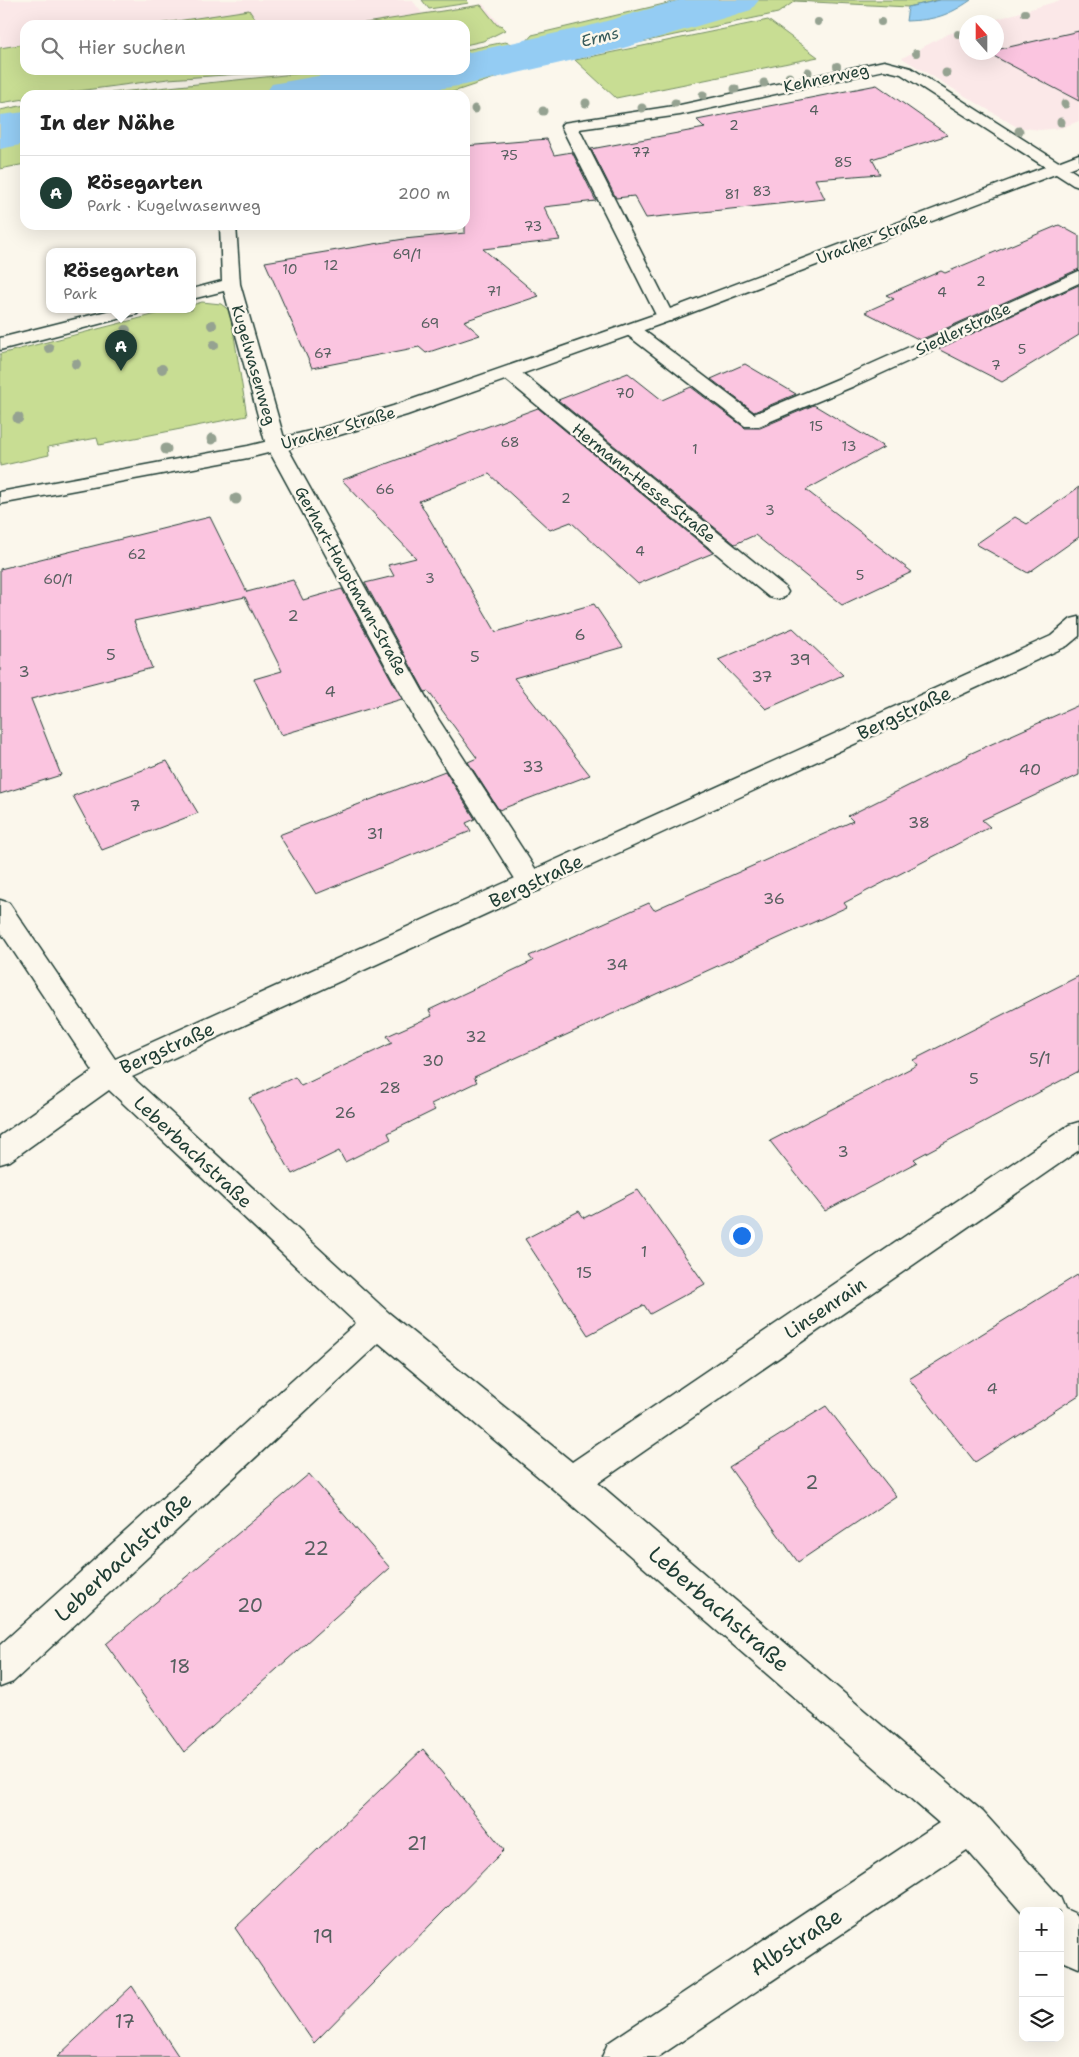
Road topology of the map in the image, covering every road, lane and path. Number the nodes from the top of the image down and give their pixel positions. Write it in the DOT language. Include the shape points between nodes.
graph roads {
  1 [pos="1079,160"];
  2 [pos="1056,168"];
  3 [pos="1079,182"];
  4 [pos="228,230"];
  5 [pos="1079,276"];
  6 [pos="231,284"];
  7 [pos="196,293"];
  8 [pos="119,313"];
  9 [pos="665,318"];
  10 [pos="632,330"];
  11 [pos="0,344"];
  12 [pos="510,373"];
  13 [pos="276,445"];
  14 [pos="0,498"];
  15 [pos="777,592"];
  16 [pos="1079,624"];
  17 [pos="531,883"];
  18 [pos="0,910"];
  19 [pos="110,1074"];
  20 [pos="1079,1134"];
  21 [pos="0,1152"];
  22 [pos="378,1323"];
  23 [pos="571,1482"];
  24 [pos="0,1669"];
  25 [pos="970,1826"];
  26 [pos="1042,1907"];
  27 [pos="1064,1931"];
  28 [pos="1079,1948"];
  29 [pos="622,2057"];
  1 -- 2 [label="street, Uracher Straße"];
  2 -- 3 [label="street"];
  2 -- 9 [label="street, Uracher Straße"];
  2 -- 9 [label="street, Kehnerweg" via="906,71 884,66 858,69 680,110 569,126"];
  4 -- 6 [label="street, Kugelwasenweg"];
  5 -- 10 [label="street, Siedlerstraße" via="752,422"];
  6 -- 7 [label="street, Kugelwasenweg"];
  6 -- 13 [label="street, Kugelwasenweg"];
  8 -- 11 [label="street"];
  9 -- 10 [label="street, Uracher Straße"];
  10 -- 12 [label="street, Uracher Straße"];
  12 -- 13 [label="street, Uracher Straße" via="406,409"];
  12 -- 15 [label="street, Hermann-Hesse-Straße"];
  13 -- 14 [label="street, Uracher Straße"];
  13 -- 17 [label="street, Gerhart-Hauptmann-Straße" via="454,767"];
  16 -- 17 [label="street, Bergstraße" via="1059,641"];
  17 -- 19 [label="street, Bergstraße"];
  18 -- 19 [label="street, Leberbachstraße"];
  19 -- 21 [label="street, Bergstraße"];
  19 -- 22 [label="street, Leberbachstraße"];
  20 -- 23 [label="street, Linsenrain"];
  22 -- 23 [label="street, Leberbachstraße"];
  22 -- 24 [label="street, Leberbachstraße"];
  23 -- 25 [label="street, Leberbachstraße"];
  25 -- 26 [label="street, Leberbachstraße"];
  25 -- 29 [label="street, Albstraße"];
  27 -- 28 [label="street"];
}
